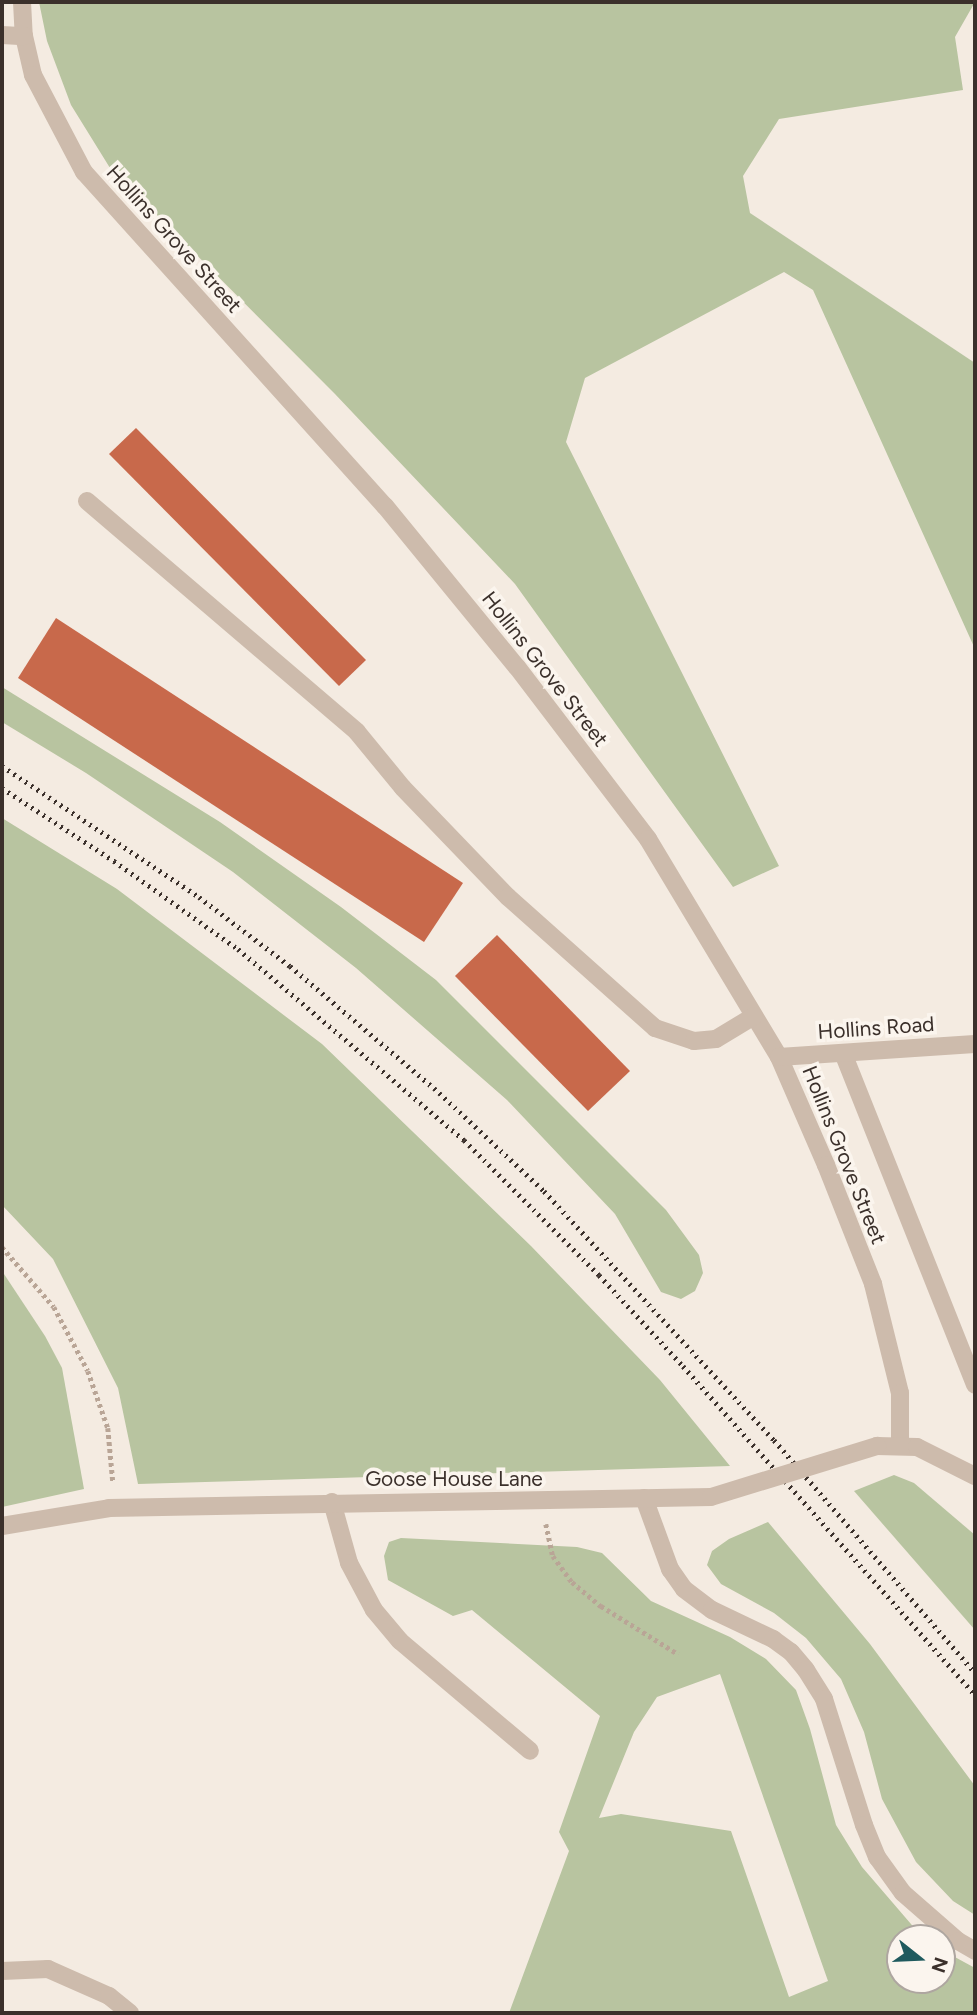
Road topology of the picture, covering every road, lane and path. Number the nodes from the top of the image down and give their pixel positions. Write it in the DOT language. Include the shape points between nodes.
graph roads {
  1 [pos="22,2"];
  2 [pos="2,35"];
  3 [pos="23,36"];
  4 [pos="86,501"];
  5 [pos="754,1016"];
  6 [pos="975,1044"];
  7 [pos="843,1053"];
  8 [pos="779,1057"];
  9 [pos="2,1247"];
  10 [pos="975,1385"];
  11 [pos="900,1444"];
  12 [pos="975,1476"];
  13 [pos="644,1498"];
  14 [pos="331,1502"];
  15 [pos="541,1503"];
  16 [pos="115,1508"];
  17 [pos="2,1526"];
  18 [pos="678,1654"];
  19 [pos="530,1751"];
  20 [pos="975,1951"];
  21 [pos="2,1971"];
  22 [pos="130,2013"];
  1 -- 3 [label="street, Hollins Grove Street"];
  2 -- 3 [label="street"];
  3 -- 5 [label="street, Hollins Grove Street" via="33,75 83,172 385,506 517,667 648,839"];
  4 -- 5 [label="street" via="357,733 508,897 655,1028 694,1041 716,1039"];
  5 -- 8 [label="street, Hollins Grove Street"];
  6 -- 7 [label="street, Hollins Road"];
  7 -- 8 [label="street, Hollins Road"];
  7 -- 10 [label="street"];
  8 -- 11 [label="street, Hollins Grove Street" via="873,1284 900,1394"];
  9 -- 16 [label="path" via="54,1307 88,1371 108,1428"];
  11 -- 12 [label="street" via="933,1453"];
  11 -- 13 [label="street, Goose House Lane, bridge" via="877,1446 711,1497"];
  13 -- 15 [label="street, Goose House Lane"];
  13 -- 20 [label="street" via="670,1569 684,1590 712,1610 772,1639 806,1670 824,1699 877,1857 904,1893"];
  14 -- 15 [label="street, Goose House Lane"];
  14 -- 16 [label="street, Goose House Lane"];
  14 -- 19 [label="street" via="349,1563 374,1610 400,1641"];
  15 -- 18 [label="path" via="553,1556 572,1582 601,1606"];
  16 -- 17 [label="street, Goose House Lane"];
  21 -- 22 [label="street" via="48,1969 109,1996"];
}
